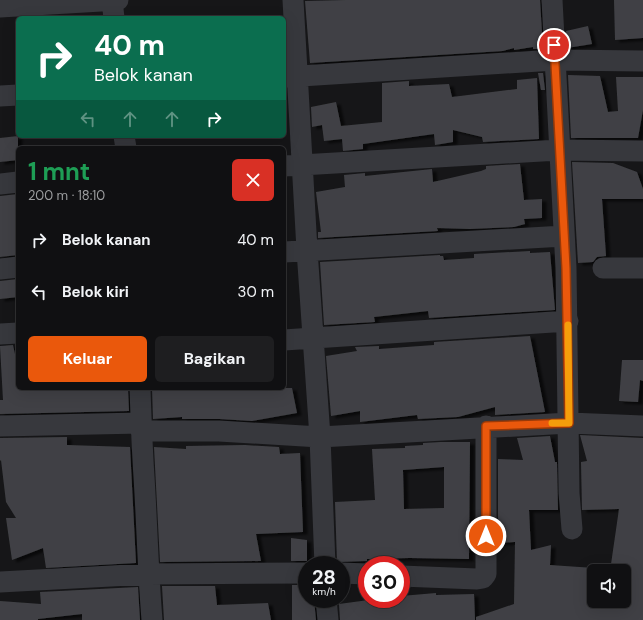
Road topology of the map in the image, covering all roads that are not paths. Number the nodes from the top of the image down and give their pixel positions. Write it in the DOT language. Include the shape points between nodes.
graph roads {
  1 [pos="112,0"];
  2 [pos="118,0"];
  3 [pos="293,0"];
  4 [pos="552,0"];
  5 [pos="0,6"];
  6 [pos="114,16"];
  7 [pos="555,60"];
  8 [pos="643,61"];
  9 [pos="291,77"];
  10 [pos="16,95"];
  11 [pos="0,96"];
  12 [pos="559,150"];
  13 [pos="643,151"];
  14 [pos="293,165"];
  15 [pos="16,182"];
  16 [pos="0,184"];
  17 [pos="564,236"];
  18 [pos="307,250"];
  19 [pos="286,252"];
  20 [pos="16,267"];
  21 [pos="603,268"];
  22 [pos="643,268"];
  23 [pos="0,269"];
  24 [pos="568,321"];
  25 [pos="16,333"];
  26 [pos="0,334"];
  27 [pos="313,339"];
  28 [pos="286,340"];
  29 [pos="140,390"];
  30 [pos="569,423"];
  31 [pos="0,426"];
  32 [pos="486,426"];
  33 [pos="643,426"];
  34 [pos="141,427"];
  35 [pos="320,436"];
  36 [pos="572,529"];
  37 [pos="325,556"];
  38 [pos="298,573"];
  39 [pos="148,574"];
  40 [pos="410,576"];
  41 [pos="0,582"];
  42 [pos="327,608"];
  43 [pos="152,620"];
  44 [pos="328,620"];
  1 -- 2 [label="street"];
  1 -- 5 [label="street"];
  1 -- 6 [label="street"];
  3 -- 9 [label="street"];
  4 -- 7 [label="street"];
  7 -- 8 [label="street"];
  7 -- 9 [label="street"];
  7 -- 12 [label="street"];
  9 -- 14 [label="street"];
  10 -- 11 [label="street"];
  12 -- 13 [label="street"];
  12 -- 14 [label="street"];
  12 -- 17 [label="street"];
  14 -- 18 [label="street"];
  15 -- 16 [label="street"];
  17 -- 18 [label="street"];
  17 -- 24 [label="street"];
  18 -- 19 [label="street"];
  18 -- 27 [label="street"];
  20 -- 23 [label="street"];
  21 -- 22 [label="street"];
  24 -- 27 [label="street"];
  24 -- 30 [label="street"];
  25 -- 26 [label="street"];
  27 -- 28 [label="street"];
  27 -- 35 [label="street"];
  29 -- 34 [label="street"];
  30 -- 32 [label="street"];
  30 -- 33 [label="street"];
  30 -- 36 [label="street"];
  31 -- 34 [label="street"];
  32 -- 35 [label="street"];
  32 -- 40 [label="street" via="486,574 483,578 477,579"];
  34 -- 35 [label="street"];
  34 -- 39 [label="street"];
  35 -- 37 [label="street"];
  38 -- 39 [label="street"];
  39 -- 41 [label="street"];
  39 -- 43 [label="street"];
  42 -- 44 [label="street"];
}
